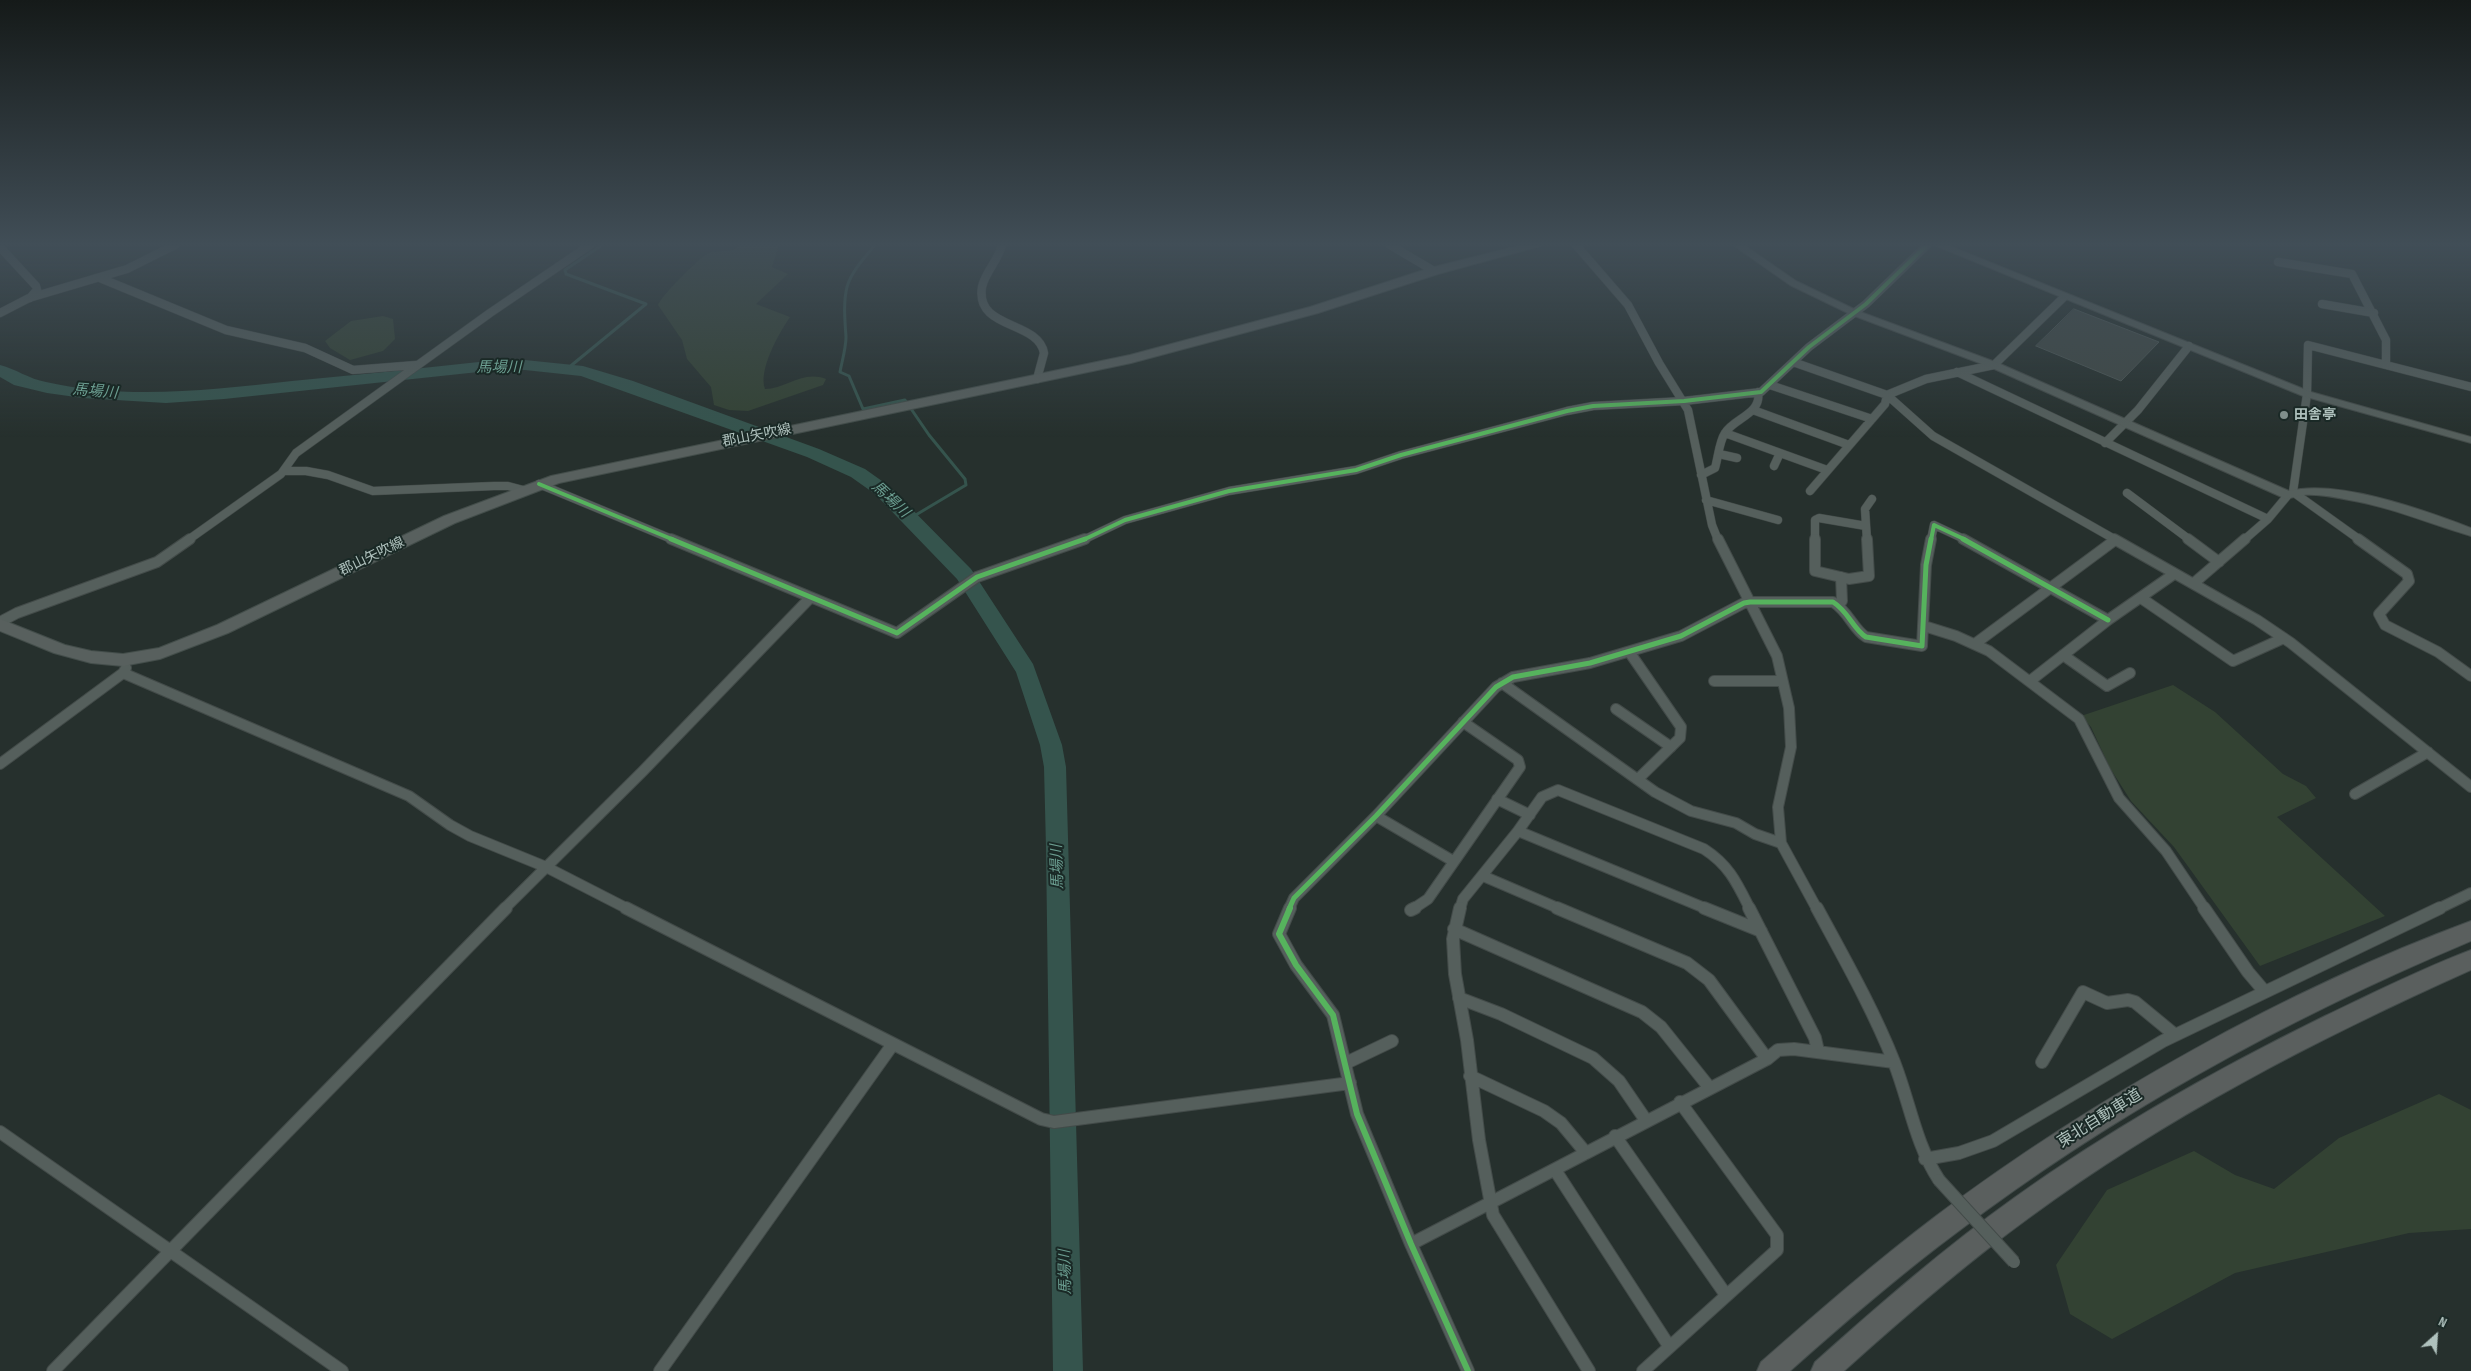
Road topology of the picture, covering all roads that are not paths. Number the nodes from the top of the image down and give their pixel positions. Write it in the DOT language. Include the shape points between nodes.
graph roads {
  1 [pos="175,309"];
  2 [pos="498,309"];
  3 [pos="986,309"];
  4 [pos="1317,309"];
  5 [pos="1630,309"];
  6 [pos="1847,309"];
  7 [pos="1859,309"];
  8 [pos="2052,309"];
  9 [pos="2095,309"];
  10 [pos="2354,309"];
  11 [pos="2372,309"];
  12 [pos="2374,312"];
  13 [pos="1855,313"];
  14 [pos="2189,346"];
  15 [pos="1793,362"];
  16 [pos="2386,364"];
  17 [pos="1994,365"];
  18 [pos="414,367"];
  19 [pos="1957,372"];
  20 [pos="1037,379"];
  21 [pos="1770,385"];
  22 [pos="2471,390"];
  23 [pos="1758,392"];
  24 [pos="2307,394"];
  25 [pos="1888,395"];
  26 [pos="1684,400"];
  27 [pos="1753,410"];
  28 [pos="1872,419"];
  29 [pos="2127,423"];
  30 [pos="1725,433"];
  31 [pos="2471,440"];
  32 [pos="2106,443"];
  33 [pos="1849,445"];
  34 [pos="1780,453"];
  35 [pos="1720,454"];
  36 [pos="1737,458"];
  37 [pos="1774,466"];
  38 [pos="1827,470"];
  39 [pos="284,471"];
  40 [pos="1701,475"];
  41 [pos="539,484"];
  42 [pos="523,490"];
  43 [pos="1810,491"];
  44 [pos="2127,493"];
  45 [pos="2290,493"];
  46 [pos="1872,499"];
  47 [pos="1706,500"];
  48 [pos="2268,519"];
  49 [pos="1778,520"];
  50 [pos="1866,526"];
  51 [pos="2471,532"];
  52 [pos="2114,540"];
  53 [pos="2218,562"];
  54 [pos="2174,574"];
  55 [pos="1841,577"];
  56 [pos="2194,583"];
  57 [pos="2049,587"];
  58 [pos="810,598"];
  59 [pos="2140,598"];
  60 [pos="1750,602"];
  61 [pos="1839,604"];
  62 [pos="2108,620"];
  63 [pos="0,624"];
  64 [pos="1924,626"];
  65 [pos="2284,638"];
  66 [pos="1976,643"];
  67 [pos="1630,652"];
  68 [pos="2063,655"];
  69 [pos="126,666"];
  70 [pos="2130,673"];
  71 [pos="2471,676"];
  72 [pos="1714,681"];
  73 [pos="1782,681"];
  74 [pos="2030,681"];
  75 [pos="1502,683"];
  76 [pos="1616,709"];
  77 [pos="1463,722"];
  78 [pos="1671,747"];
  79 [pos="2428,752"];
  80 [pos="0,764"];
  81 [pos="1638,780"];
  82 [pos="2471,787"];
  83 [pos="2356,794"];
  84 [pos="1497,799"];
  85 [pos="1530,815"];
  86 [pos="1376,816"];
  87 [pos="1518,831"];
  88 [pos="1781,843"];
  89 [pos="1453,861"];
  90 [pos="546,867"];
  91 [pos="1483,876"];
  92 [pos="2471,893"];
  93 [pos="1411,910"];
  94 [pos="1454,929"];
  95 [pos="1762,931"];
  96 [pos="2471,931"];
  97 [pos="2471,960"];
  98 [pos="2265,992"];
  99 [pos="1459,998"];
  100 [pos="2175,1035"];
  101 [pos="1392,1041"];
  102 [pos="893,1044"];
  103 [pos="1818,1051"];
  104 [pos="1767,1058"];
  105 [pos="1894,1062"];
  106 [pos="2042,1062"];
  107 [pos="1346,1063"];
  108 [pos="1470,1076"];
  109 [pos="1350,1083"];
  110 [pos="1709,1088"];
  111 [pos="1680,1102"];
  112 [pos="1645,1119"];
  113 [pos="0,1132"];
  114 [pos="1615,1136"];
  115 [pos="1586,1153"];
  116 [pos="1925,1159"];
  117 [pos="1555,1170"];
  118 [pos="1490,1203"];
  119 [pos="1411,1244"];
  120 [pos="170,1252"];
  121 [pos="2014,1262"];
  122 [pos="1726,1295"];
  123 [pos="1669,1346"];
  124 [pos="53,1371"];
  125 [pos="342,1371"];
  126 [pos="660,1371"];
  127 [pos="1468,1371"];
  128 [pos="1589,1371"];
  129 [pos="1643,1371"];
  130 [pos="1770,1371"];
  131 [pos="1824,1371"];
  1 -- 18 [label="street" via="218,327 305,348 353,370"];
  2 -- 18 [label="street"];
  3 -- 20 [label="street" via="1006,325 1040,343 1044,358"];
  4 -- 20 [label="main road, 郡山矢吹線" via="1226,335"];
  5 -- 26 [label="street" via="1659,363"];
  6 -- 13 [label="street"];
  7 -- 13 [label="street"];
  8 -- 17 [label="street"];
  9 -- 14 [label="street"];
  10 -- 12 [label="street"];
  11 -- 12 [label="street"];
  12 -- 16 [label="street" via="2386,340"];
  13 -- 15 [label="street"];
  13 -- 17 [label="street"];
  14 -- 24 [label="street"];
  14 -- 29 [label="street"];
  15 -- 21 [label="street"];
  15 -- 25 [label="street"];
  16 -- 22 [label="street" via="2471,387"];
  16 -- 24 [label="street" via="2308,345"];
  17 -- 19 [label="street"];
  17 -- 29 [label="street"];
  18 -- 39 [label="street" via="296,453"];
  19 -- 25 [label="street" via="1926,379"];
  19 -- 32 [label="street"];
  20 -- 41 [label="main road, 郡山矢吹線" via="601,468"];
  21 -- 23 [label="street"];
  21 -- 28 [label="street"];
  23 -- 26 [label="street"];
  23 -- 27 [label="street" via="1760,398"];
  24 -- 31 [label="street"];
  24 -- 45 [label="street"];
  25 -- 28 [label="street"];
  25 -- 52 [label="street" via="1932,436"];
  26 -- 40 [label="street"];
  26 -- 58 [label="street" via="1566,411 1356,470 1229,491 1124,520 1074,544 977,577 898,633"];
  27 -- 30 [label="street"];
  27 -- 33 [label="street"];
  28 -- 33 [label="street"];
  29 -- 32 [label="street"];
  29 -- 45 [label="street"];
  30 -- 34 [label="street"];
  30 -- 35 [label="street"];
  32 -- 48 [label="street"];
  33 -- 38 [label="street"];
  34 -- 37 [label="street"];
  34 -- 38 [label="street"];
  35 -- 36 [label="street"];
  35 -- 40 [label="street" via="1715,468"];
  38 -- 43 [label="street"];
  39 -- 42 [label="street" via="340,477 373,491 494,486"];
  39 -- 63 [label="street" via="158,562 17,613"];
  40 -- 47 [label="street"];
  41 -- 42 [label="main road, 郡山矢吹線"];
  41 -- 58 [label="street"];
  42 -- 69 [label="main road, 郡山矢吹線" via="472,509 203,637"];
  44 -- 53 [label="street"];
  45 -- 48 [label="street"];
  45 -- 51 [label="street" via="2352,497 2410,510"];
  45 -- 71 [label="street" via="2407,574 2409,580 2379,614 2380,619 2438,652"];
  46 -- 50 [label="street" via="1866,505"];
  47 -- 49 [label="street"];
  47 -- 60 [label="street" via="1726,559"];
  48 -- 53 [label="street"];
  50 -- 55 [label="street" via="1868,576 1864,579"];
  50 -- 55 [label="street" via="1815,520 1815,571"];
  52 -- 54 [label="street"];
  52 -- 57 [label="street"];
  53 -- 56 [label="street"];
  54 -- 56 [label="street"];
  54 -- 59 [label="street"];
  55 -- 61 [label="street" via="1842,601"];
  56 -- 65 [label="street"];
  57 -- 62 [label="street"];
  57 -- 64 [label="street" via="1934,525 1926,565"];
  57 -- 66 [label="street"];
  58 -- 90 [label="street"];
  59 -- 62 [label="street"];
  59 -- 65 [label="street" via="2233,661"];
  60 -- 61 [label="street"];
  60 -- 67 [label="street" via="1736,606 1681,636"];
  60 -- 73 [label="street" via="1776,656"];
  61 -- 64 [label="street" via="1866,637 1918,647 1923,644"];
  62 -- 68 [label="street"];
  63 -- 69 [label="main road, 郡山矢吹線" via="77,656"];
  64 -- 66 [label="street"];
  65 -- 79 [label="street"];
  66 -- 74 [label="street"];
  67 -- 75 [label="street" via="1590,663 1513,676"];
  67 -- 78 [label="street" via="1681,727 1680,738"];
  68 -- 70 [label="street" via="2107,686"];
  68 -- 74 [label="street"];
  69 -- 80 [label="street"];
  69 -- 90 [label="street" via="409,796 470,836"];
  72 -- 73 [label="street"];
  73 -- 88 [label="street" via="1791,747 1778,807"];
  74 -- 98 [label="street" via="2080,719 2119,798 2166,851"];
  75 -- 77 [label="street"];
  75 -- 81 [label="street"];
  76 -- 78 [label="street"];
  77 -- 84 [label="street" via="1518,760 1520,767"];
  77 -- 86 [label="street"];
  78 -- 81 [label="street"];
  79 -- 82 [label="street"];
  79 -- 83 [label="street"];
  81 -- 88 [label="street" via="1687,809 1736,823"];
  84 -- 85 [label="street"];
  84 -- 89 [label="street"];
  85 -- 87 [label="street"];
  85 -- 95 [label="street" via="1546,793 1558,790 1704,849 1731,872"];
  86 -- 89 [label="street"];
  86 -- 107 [label="street" via="1294,898 1279,934 1296,965 1334,1015"];
  87 -- 91 [label="street"];
  87 -- 95 [label="street"];
  88 -- 105 [label="street" via="1846,961"];
  89 -- 93 [label="street" via="1428,898"];
  90 -- 102 [label="street"];
  90 -- 120 [label="street"];
  91 -- 94 [label="street" via="1463,899"];
  91 -- 104 [label="street" via="1687,963 1709,980"];
  92 -- 98 [label="street"];
  94 -- 99 [label="street"];
  94 -- 110 [label="street" via="1652,1018"];
  95 -- 103 [label="street" via="1816,1038"];
  96 -- 130 [label="highway, 東北自動車道" via="2354,982 2232,1041 2096,1120 1973,1204 1910,1252"];
  97 -- 131 [label="highway, 東北自動車道" via="2310,1034 2161,1116 2052,1186 1995,1228 1930,1278"];
  98 -- 100 [label="street"];
  99 -- 108 [label="street"];
  99 -- 112 [label="street" via="1578,1050 1598,1062 1622,1085"];
  100 -- 106 [label="street" via="2135,1002 2108,1003 2083,992"];
  100 -- 116 [label="street" via="1992,1141 1958,1153"];
  101 -- 107 [label="street"];
  102 -- 109 [label="street" via="1028,1114 1054,1122"];
  102 -- 126 [label="street"];
  103 -- 104 [label="street" via="1778,1050"];
  103 -- 105 [label="street"];
  104 -- 110 [label="street"];
  105 -- 116 [label="street"];
  107 -- 109 [label="street"];
  108 -- 115 [label="street" via="1544,1110 1561,1123"];
  108 -- 118 [label="street"];
  109 -- 119 [label="street" via="1357,1114"];
  110 -- 111 [label="street"];
  111 -- 112 [label="street"];
  111 -- 122 [label="street" via="1777,1235 1777,1250"];
  112 -- 114 [label="street"];
  113 -- 120 [label="street"];
  114 -- 115 [label="street"];
  114 -- 122 [label="street"];
  115 -- 117 [label="street"];
  116 -- 121 [label="street, bridge" via="1939,1180"];
  117 -- 118 [label="street"];
  117 -- 123 [label="street"];
  118 -- 119 [label="street"];
  118 -- 128 [label="street" via="1493,1215"];
  119 -- 127 [label="street"];
  120 -- 124 [label="street"];
  120 -- 125 [label="street"];
  122 -- 123 [label="street"];
  123 -- 129 [label="street"];
}
